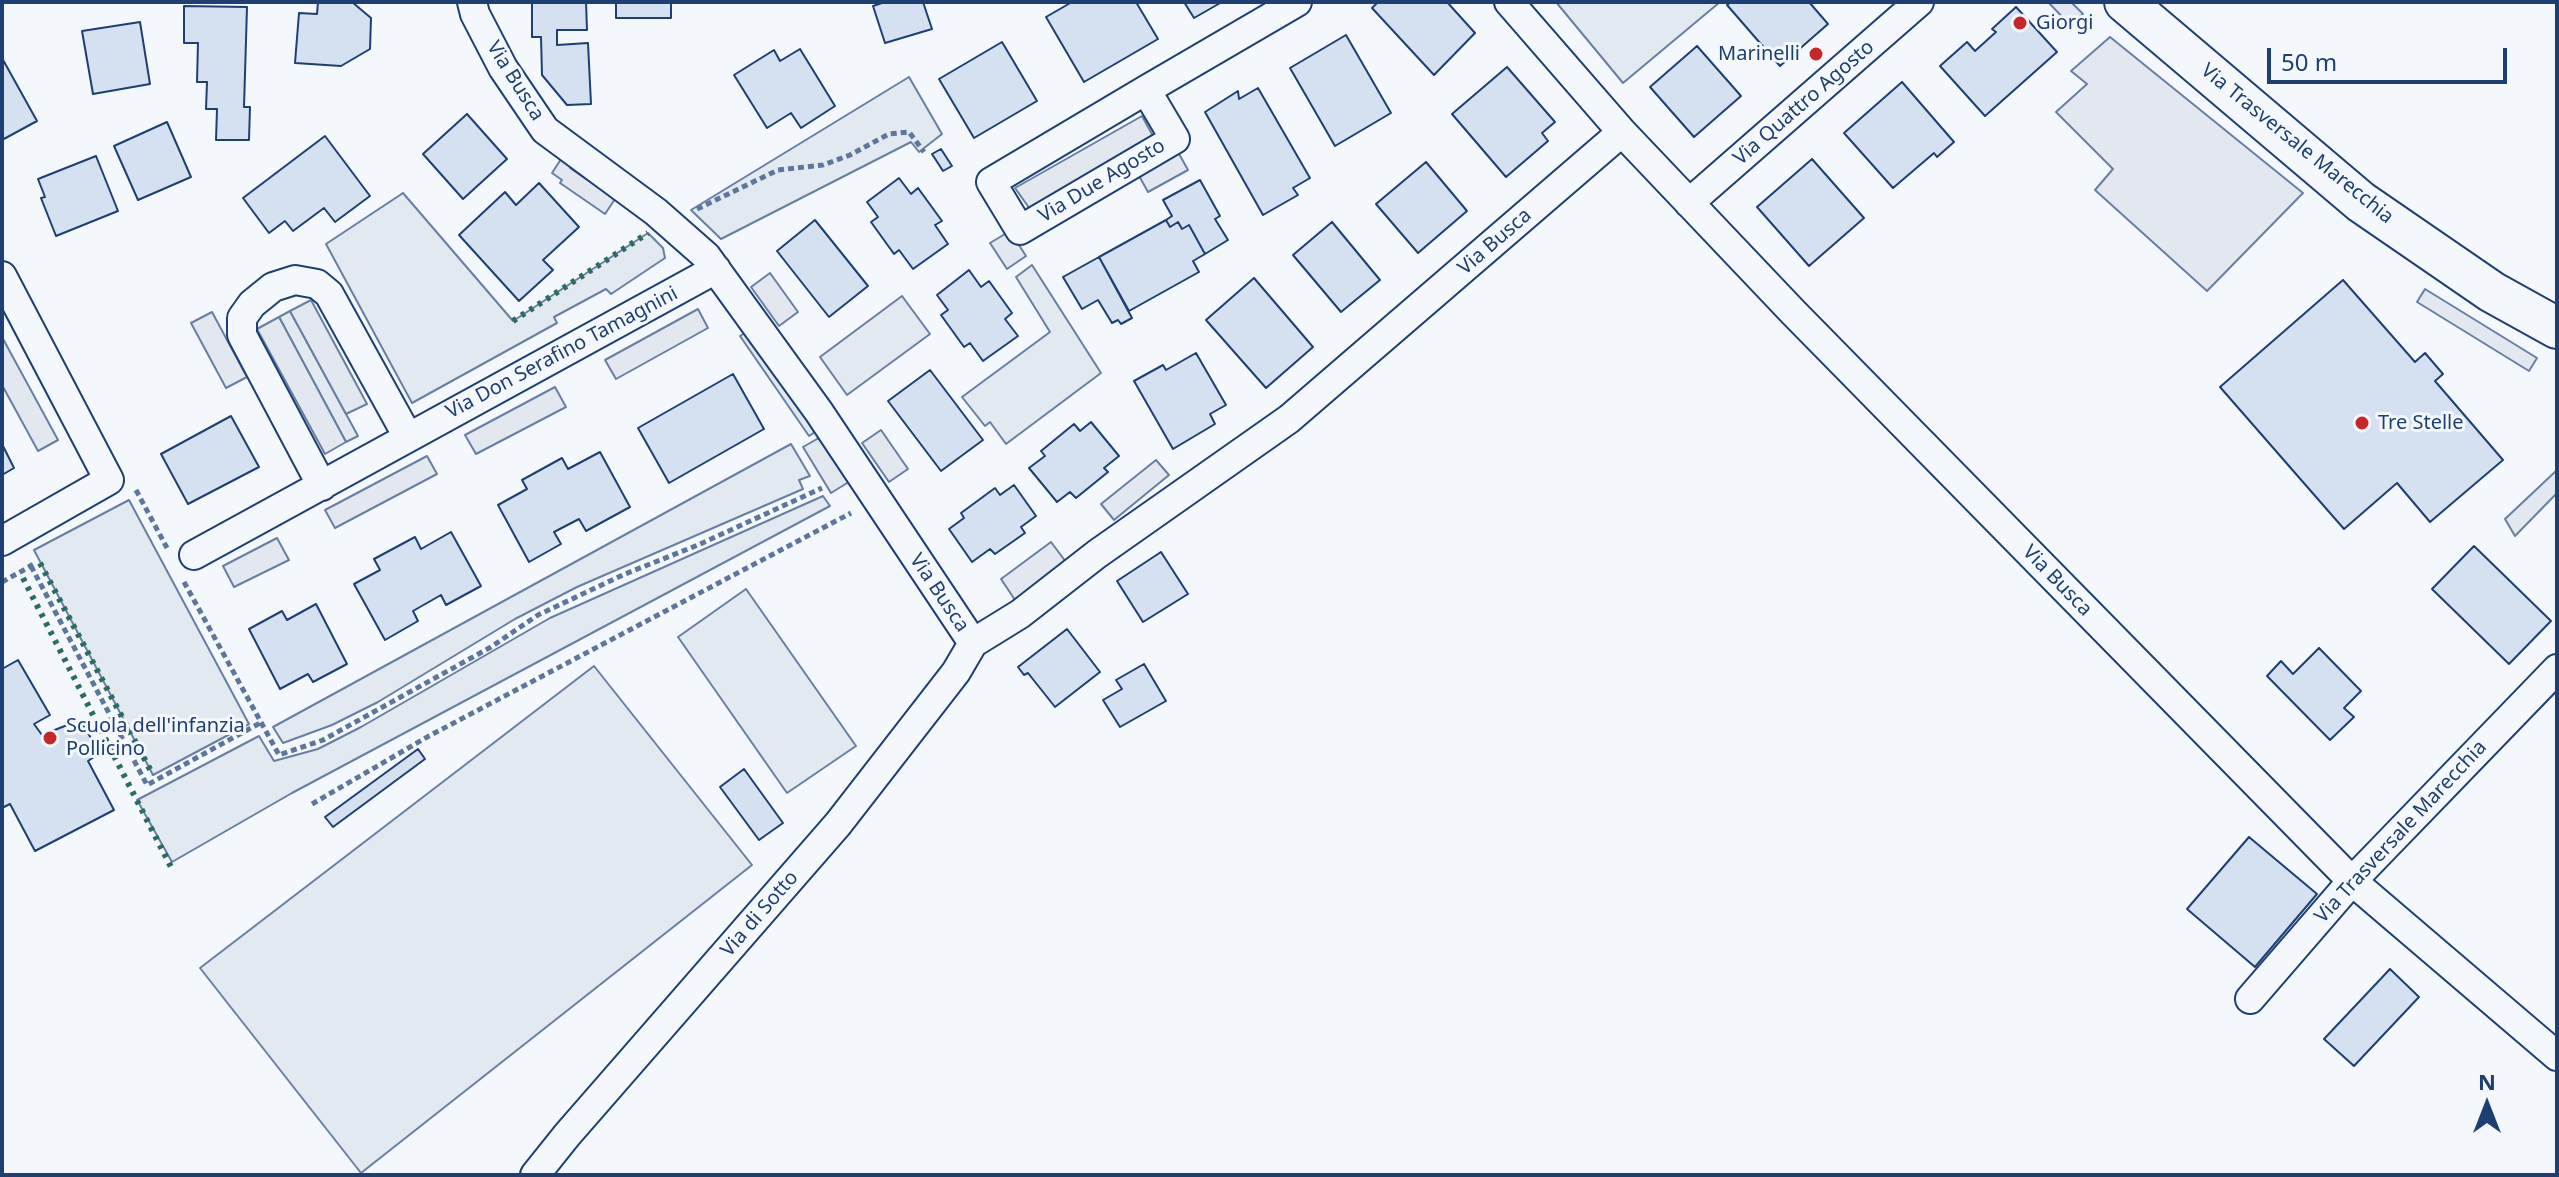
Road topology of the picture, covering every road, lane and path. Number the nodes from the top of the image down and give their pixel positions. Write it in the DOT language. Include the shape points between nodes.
graph roads {
  1 [pos="472,2"];
  2 [pos="1297,2"];
  3 [pos="1509,2"];
  4 [pos="1919,2"];
  5 [pos="2125,2"];
  6 [pos="1146,90"];
  7 [pos="1622,132"];
  8 [pos="924,152"];
  9 [pos="1689,203"];
  10 [pos="686,214"];
  11 [pos="716,269"];
  12 [pos="2,276"];
  13 [pos="2557,328"];
  14 [pos="408,437"];
  15 [pos="322,486"];
  16 [pos="822,488"];
  17 [pos="136,490"];
  18 [pos="875,497"];
  19 [pos="2,541"];
  20 [pos="182,562"];
  21 [pos="31,566"];
  22 [pos="973,643"];
  23 [pos="2557,669"];
  24 [pos="260,723"];
  25 [pos="312,804"];
  26 [pos="2352,881"];
  27 [pos="2250,999"];
  28 [pos="2557,1056"];
  29 [pos="535,1175"];
  1 -- 11 [label="street, Via Busca" via="503,68 545,130 656,212"];
  2 -- 6 [label="street, Via Due Agosto"];
  3 -- 7 [label="street"];
  4 -- 9 [label="street, Via Quattro Agosto"];
  5 -- 13 [label="main road, Via Trasversale Marecchia" via="2361,202 2492,292"];
  6 -- 6 [label="street, Via Due Agosto" via="991,182 1020,230 1175,139"];
  7 -- 9 [label="street, Via Busca"];
  7 -- 22 [label="street, Via Busca" via="1289,419"];
  8 -- 10 [label="path" via="909,132 889,134 823,165 778,170"];
  9 -- 26 [label="street, Via Busca"];
  11 -- 14 [label="street, Via Don Serafino Tamagnini"];
  11 -- 18 [label="street, Via Busca"];
  12 -- 19 [label="street" via="109,480"];
  14 -- 15 [label="street, Via Don Serafino Tamagnini"];
  14 -- 15 [label="street" via="329,294 317,284 295,280 273,287 242,318 242,335"];
  15 -- 20 [label="street, Via Don Serafino Tamagnini"];
  16 -- 24 [label="path" via="538,615 491,647 323,740 279,755"];
  17 -- 20 [label="path"];
  18 -- 22 [label="street, Via Busca"];
  18 -- 25 [label="path"];
  20 -- 24 [label="path"];
  21 -- 24 [label="path" via="147,785"];
  22 -- 29 [label="street, Via di Sotto" via="838,824"];
  23 -- 26 [label="street, Via Trasversale Marecchia"];
  26 -- 27 [label="street, Via Trasversale Marecchia"];
  26 -- 28 [label="street, Via Busca"];
}
